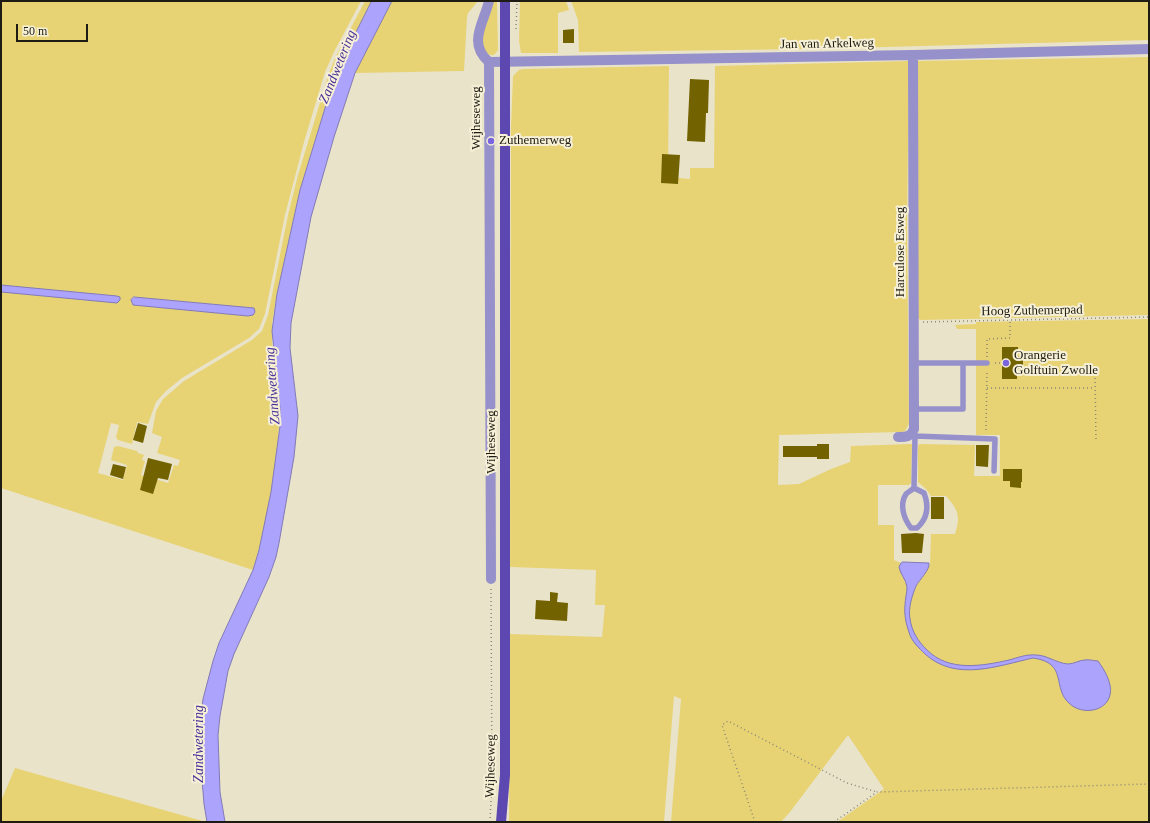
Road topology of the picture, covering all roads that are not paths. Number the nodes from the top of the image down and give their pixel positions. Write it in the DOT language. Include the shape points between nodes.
graph roads {
  1 [pos="489,1"];
  2 [pos="505,1"];
  3 [pos="1149,49"];
  4 [pos="912,55"];
  5 [pos="489,62"];
  6 [pos="505,62"];
  7 [pos="914,363"];
  8 [pos="963,363"];
  9 [pos="987,363"];
  10 [pos="914,409"];
  11 [pos="914,435"];
  12 [pos="898,437"];
  13 [pos="994,470"];
  14 [pos="914,488"];
  15 [pos="491,579"];
  16 [pos="502,822"];
  1 -- 5 [label="street" via="478,41 479,50"];
  2 -- 6 [label="main road, Wijheseweg"];
  3 -- 4 [label="street, Jan van Arkelweg"];
  4 -- 6 [label="street, Jan van Arkelweg"];
  4 -- 7 [label="street, Harculose Esweg"];
  5 -- 6 [label="street"];
  5 -- 15 [label="street, Wijheseweg"];
  6 -- 16 [label="main road, Wijheseweg" via="505,775"];
  7 -- 8 [label="lane"];
  7 -- 10 [label="street, Harculose Esweg"];
  8 -- 9 [label="lane"];
  8 -- 10 [label="lane" via="963,409"];
  10 -- 11 [label="street, Harculose Esweg"];
  11 -- 12 [label="street"];
  11 -- 13 [label="lane" via="995,439"];
  11 -- 14 [label="lane"];
  14 -- 14 [label="lane" via="906,494 903,504 903,514 911,528 917,528 922,523 928,503 924,493"];
}
